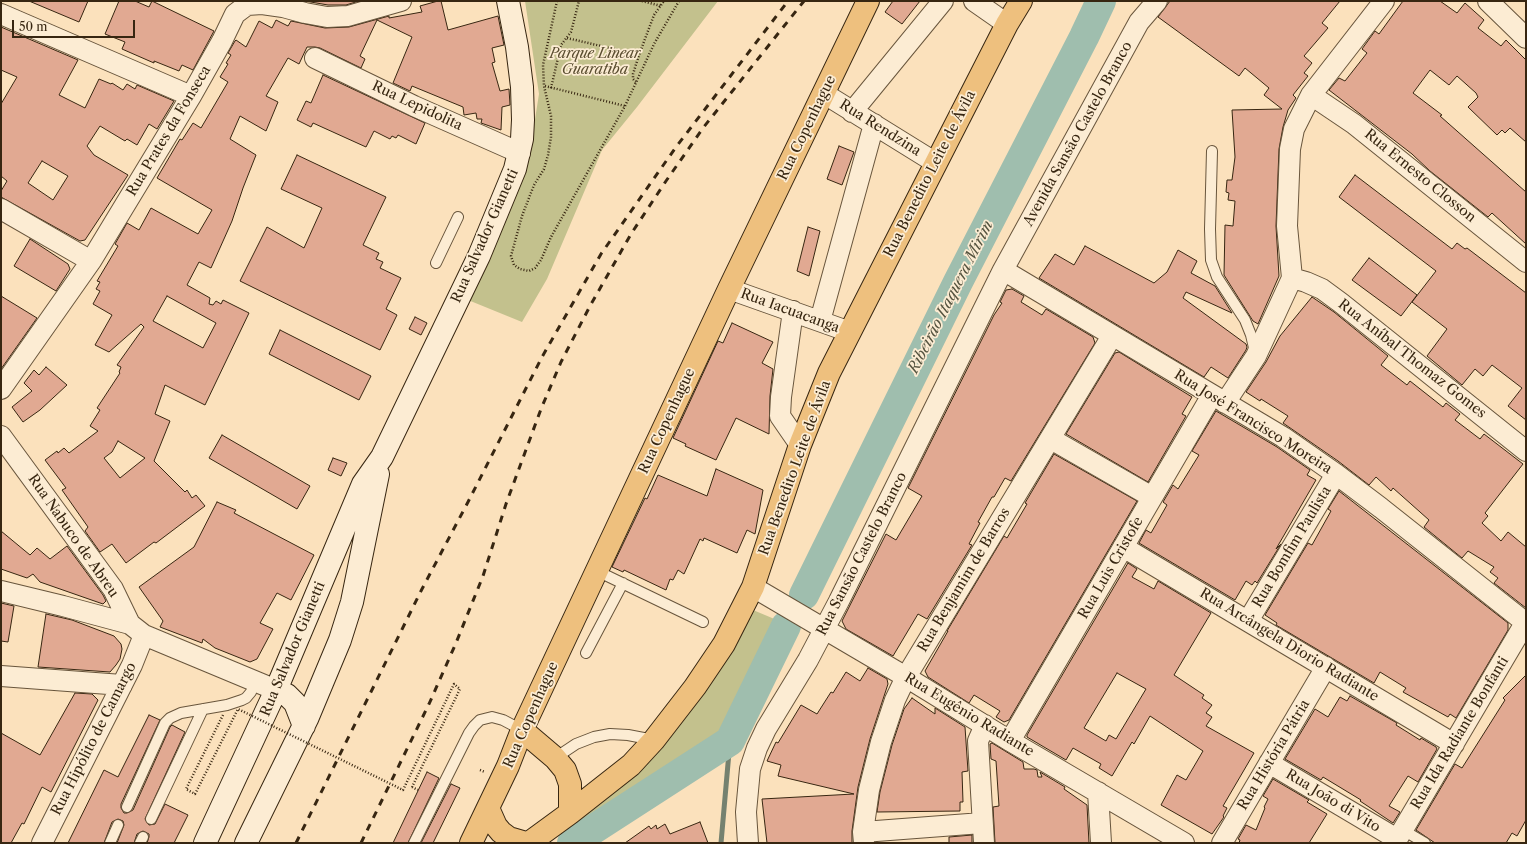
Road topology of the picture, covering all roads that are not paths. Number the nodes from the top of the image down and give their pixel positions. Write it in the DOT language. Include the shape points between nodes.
graph roads {
  1 [pos="401,1"];
  2 [pos="868,1"];
  3 [pos="943,1"];
  4 [pos="974,1"];
  5 [pos="1021,1"];
  6 [pos="1157,1"];
  7 [pos="1384,1"];
  8 [pos="1488,1"];
  9 [pos="511,2"];
  10 [pos="1,14"];
  11 [pos="1007,24"];
  12 [pos="1526,38"];
  13 [pos="315,58"];
  14 [pos="823,93"];
  15 [pos="1311,95"];
  16 [pos="190,96"];
  17 [pos="852,112"];
  18 [pos="874,124"];
  19 [pos="1212,151"];
  20 [pos="520,153"];
  21 [pos="936,163"];
  22 [pos="1,209"];
  23 [pos="458,217"];
  24 [pos="91,261"];
  25 [pos="1526,262"];
  26 [pos="436,263"];
  27 [pos="1003,270"];
  28 [pos="1292,278"];
  29 [pos="729,289"];
  30 [pos="793,311"];
  31 [pos="820,321"];
  32 [pos="850,332"];
  33 [pos="1112,336"];
  34 [pos="1256,356"];
  35 [pos="1,389"];
  36 [pos="1218,399"];
  37 [pos="1,436"];
  38 [pos="1051,439"];
  39 [pos="800,445"];
  40 [pos="1526,451"];
  41 [pos="382,457"];
  42 [pos="1336,474"];
  43 [pos="1152,497"];
  44 [pos="1124,548"];
  45 [pos="597,571"];
  46 [pos="623,584"];
  47 [pos="753,587"];
  48 [pos="1,591"];
  49 [pos="1248,621"];
  50 [pos="703,622"];
  51 [pos="1526,623"];
  52 [pos="819,626"];
  53 [pos="137,629"];
  54 [pos="586,653"];
  55 [pos="1326,667"];
  56 [pos="1,676"];
  57 [pos="906,677"];
  58 [pos="255,681"];
  59 [pos="122,685"];
  60 [pos="276,690"];
  61 [pos="203,709"];
  62 [pos="985,725"];
  63 [pos="304,726"];
  64 [pos="522,730"];
  65 [pos="654,740"];
  66 [pos="1010,740"];
  67 [pos="1454,744"];
  68 [pos="553,756"];
  69 [pos="1269,762"];
  70 [pos="508,766"];
  71 [pos="1098,792"];
  72 [pos="127,807"];
  73 [pos="488,808"];
  74 [pos="570,813"];
  75 [pos="152,819"];
  76 [pos="982,823"];
  77 [pos="118,825"];
  78 [pos="863,837"];
  79 [pos="1398,837"];
  80 [pos="42,843"];
  81 [pos="110,843"];
  82 [pos="205,843"];
  83 [pos="246,843"];
  84 [pos="414,843"];
  85 [pos="471,843"];
  86 [pos="528,843"];
  87 [pos="748,843"];
  88 [pos="984,843"];
  89 [pos="1101,843"];
  90 [pos="1184,843"];
  91 [pos="1222,843"];
  92 [pos="1424,843"];
  1 -- 16 [label="street, Rua Prates da Fonseca" via="348,16 327,17 283,7 247,5 235,14"];
  2 -- 14 [label="main road, Rua Copenhague"];
  3 -- 17 [label="street"];
  4 -- 11 [label="street"];
  5 -- 11 [label="main road, Rua Benedito Leite de Ávila"];
  6 -- 27 [label="street, Avenida Sansão Castelo Branco" via="1139,22"];
  7 -- 15 [label="street"];
  8 -- 12 [label="street"];
  9 -- 20 [label="main road, Rua Salvador Gianetti" via="522,87"];
  10 -- 16 [label="street"];
  11 -- 21 [label="main road, Rua Benedito Leite de Ávila"];
  13 -- 20 [label="street, Rua Lepidolita"];
  14 -- 17 [label="street, Rua Rendzina"];
  14 -- 29 [label="main road, Rua Copenhague"];
  15 -- 25 [label="street, Rua Ernesto Closson" via="1354,124"];
  15 -- 28 [label="street" via="1294,129 1290,148 1287,226"];
  16 -- 24 [label="street, Rua Prates da Fonseca"];
  17 -- 18 [label="street, Rua Rendzina"];
  18 -- 21 [label="street, Rua Rendzina"];
  18 -- 31 [label="street"];
  19 -- 34 [label="lane" via="1211,260 1217,277 1245,320"];
  20 -- 41 [label="main road, Rua Salvador Gianetti" via="478,256"];
  21 -- 32 [label="main road, Rua Benedito Leite de Ávila"];
  22 -- 24 [label="street"];
  23 -- 26 [label="lane"];
  24 -- 35 [label="street, Rua Prates da Fonseca"];
  27 -- 33 [label="street, Rua José Francisco Moreira"];
  27 -- 52 [label="street, Rua Sansão Castelo Branco" via="874,532"];
  28 -- 34 [label="street, Rua Luis Cristofe"];
  28 -- 40 [label="street, Rua Aníbal Thomaz Gomes" via="1322,289 1341,303"];
  29 -- 30 [label="street, Rua Iacuacanga"];
  29 -- 45 [label="main road, Rua Copenhague"];
  30 -- 31 [label="street, Rua Iacuacanga"];
  30 -- 39 [label="street" via="780,416"];
  31 -- 32 [label="street, Rua Iacuacanga"];
  32 -- 39 [label="main road, Rua Benedito Leite de Ávila" via="829,373"];
  33 -- 36 [label="street, Rua José Francisco Moreira"];
  33 -- 38 [label="street, Rua Benjamim de Barros"];
  34 -- 36 [label="street, Rua Luis Cristofe"];
  36 -- 42 [label="street, Rua José Francisco Moreira" via="1283,437"];
  36 -- 43 [label="street, Rua Luis Cristofe"];
  37 -- 53 [label="street, Rua Nabuco de Abreu" via="112,589"];
  38 -- 43 [label="street"];
  38 -- 57 [label="street, Rua Benjamim de Barros"];
  39 -- 47 [label="main road, Rua Benedito Leite de Ávila"];
  41 -- 60 [label="main road, Rua Salvador Gianetti" via="363,484"];
  41 -- 63 [label="main road, Rua Salvador Gianetti" via="352,602 340,640"];
  42 -- 49 [label="street, Rua Bomfim Paulista"];
  42 -- 51 [label="street, Rua José Francisco Moreira"];
  43 -- 44 [label="street, Rua Luis Cristofe"];
  44 -- 49 [label="street, Rua Arcângela Diorio Radiante"];
  44 -- 66 [label="street, Rua Luis Cristofe"];
  45 -- 46 [label="lane"];
  45 -- 64 [label="main road, Rua Copenhague"];
  46 -- 50 [label="lane"];
  46 -- 54 [label="lane"];
  47 -- 52 [label="street, Rua Eugênio Radiante"];
  47 -- 65 [label="main road, Rua Benedito Leite de Ávila" via="720,650"];
  48 -- 53 [label="street" via="63,606"];
  49 -- 55 [label="street, Rua Arcângela Diorio Radiante"];
  51 -- 67 [label="street, Rua Ida Radiante Bonfanti"];
  52 -- 57 [label="street, Rua Eugênio Radiante"];
  52 -- 87 [label="street, Rua Sansão Castelo Branco" via="808,660 766,729 750,769 746,812"];
  53 -- 58 [label="street"];
  53 -- 59 [label="street, Rua Hipólito de Camargo" via="132,665"];
  55 -- 67 [label="street, Rua Arcângela Diorio Radiante"];
  55 -- 69 [label="street, Rua História Pátria"];
  56 -- 59 [label="street"];
  57 -- 62 [label="street, Rua Eugênio Radiante"];
  57 -- 78 [label="street, Rua Benjamim de Barros" via="895,700 881,742 869,790"];
  58 -- 60 [label="street"];
  58 -- 61 [label="lane" via="246,698 228,705"];
  59 -- 80 [label="street, Rua Hipólito de Camargo"];
  60 -- 63 [label="main road" via="295,702"];
  60 -- 82 [label="main road, Rua Salvador Gianetti"];
  61 -- 72 [label="lane" via="175,715 165,723"];
  61 -- 75 [label="lane"];
  62 -- 66 [label="street, Rua Eugênio Radiante"];
  62 -- 76 [label="street" via="978,741"];
  63 -- 83 [label="main road, Rua Salvador Gianetti"];
  64 -- 68 [label="main road"];
  64 -- 70 [label="main road, Rua Copenhague"];
  64 -- 84 [label="lane" via="492,717 480,720 474,726"];
  65 -- 68 [label="lane" via="610,734 594,737"];
  65 -- 74 [label="main road, Rua Benedito Leite de Ávila" via="631,765"];
  66 -- 71 [label="street, Rua Eugênio Radiante"];
  67 -- 79 [label="street, Rua Ida Radiante Bonfanti"];
  68 -- 70 [label="main road" via="523,760"];
  68 -- 74 [label="main road" via="565,770 570,784"];
  69 -- 79 [label="street, Rua João di Vito"];
  69 -- 91 [label="street, Rua História Pátria"];
  70 -- 73 [label="main road, Rua Copenhague"];
  71 -- 89 [label="street"];
  71 -- 90 [label="street, Rua Eugênio Radiante"];
  73 -- 85 [label="main road, Rua Copenhague"];
  73 -- 86 [label="main road" via="501,832 509,838"];
  74 -- 86 [label="main road, Rua Benedito Leite de Ávila"];
  76 -- 78 [label="street"];
  76 -- 88 [label="street"];
  77 -- 81 [label="lane"];
  79 -- 92 [label="lane"];
}
